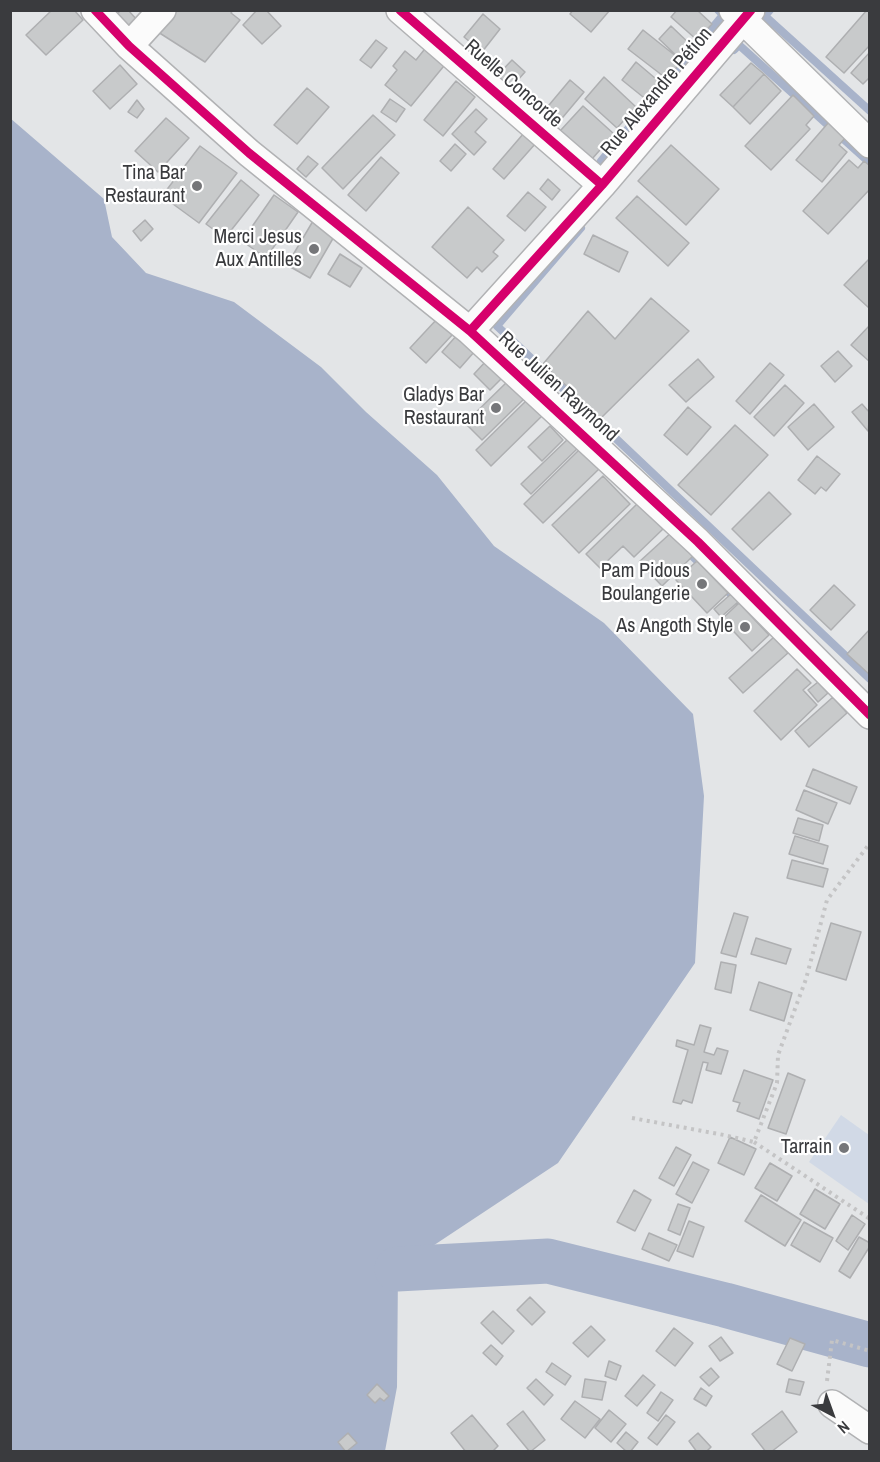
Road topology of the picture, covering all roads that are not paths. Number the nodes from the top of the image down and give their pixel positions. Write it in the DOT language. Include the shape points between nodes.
graph roads {
  1 [pos="95,10"];
  2 [pos="162,10"];
  3 [pos="400,10"];
  4 [pos="742,14"];
  5 [pos="129,46"];
  6 [pos="870,144"];
  7 [pos="602,185"];
  8 [pos="470,332"];
  9 [pos="870,715"];
  10 [pos="832,1404"];
  11 [pos="870,1430"];
  1 -- 5 [label="street, Rue Julien Raymond"];
  2 -- 5 [label="street"];
  3 -- 7 [label="street, Ruelle Concorde"];
  4 -- 6 [label="street"];
  4 -- 7 [label="street, Rue Alexandre Pétion"];
  5 -- 8 [label="street, Rue Julien Raymond" via="249,153"];
  7 -- 8 [label="street, Rue Alexandre Pétion"];
  8 -- 9 [label="street, Rue Julien Raymond" via="698,542"];
  10 -- 11 [label="street"];
}
